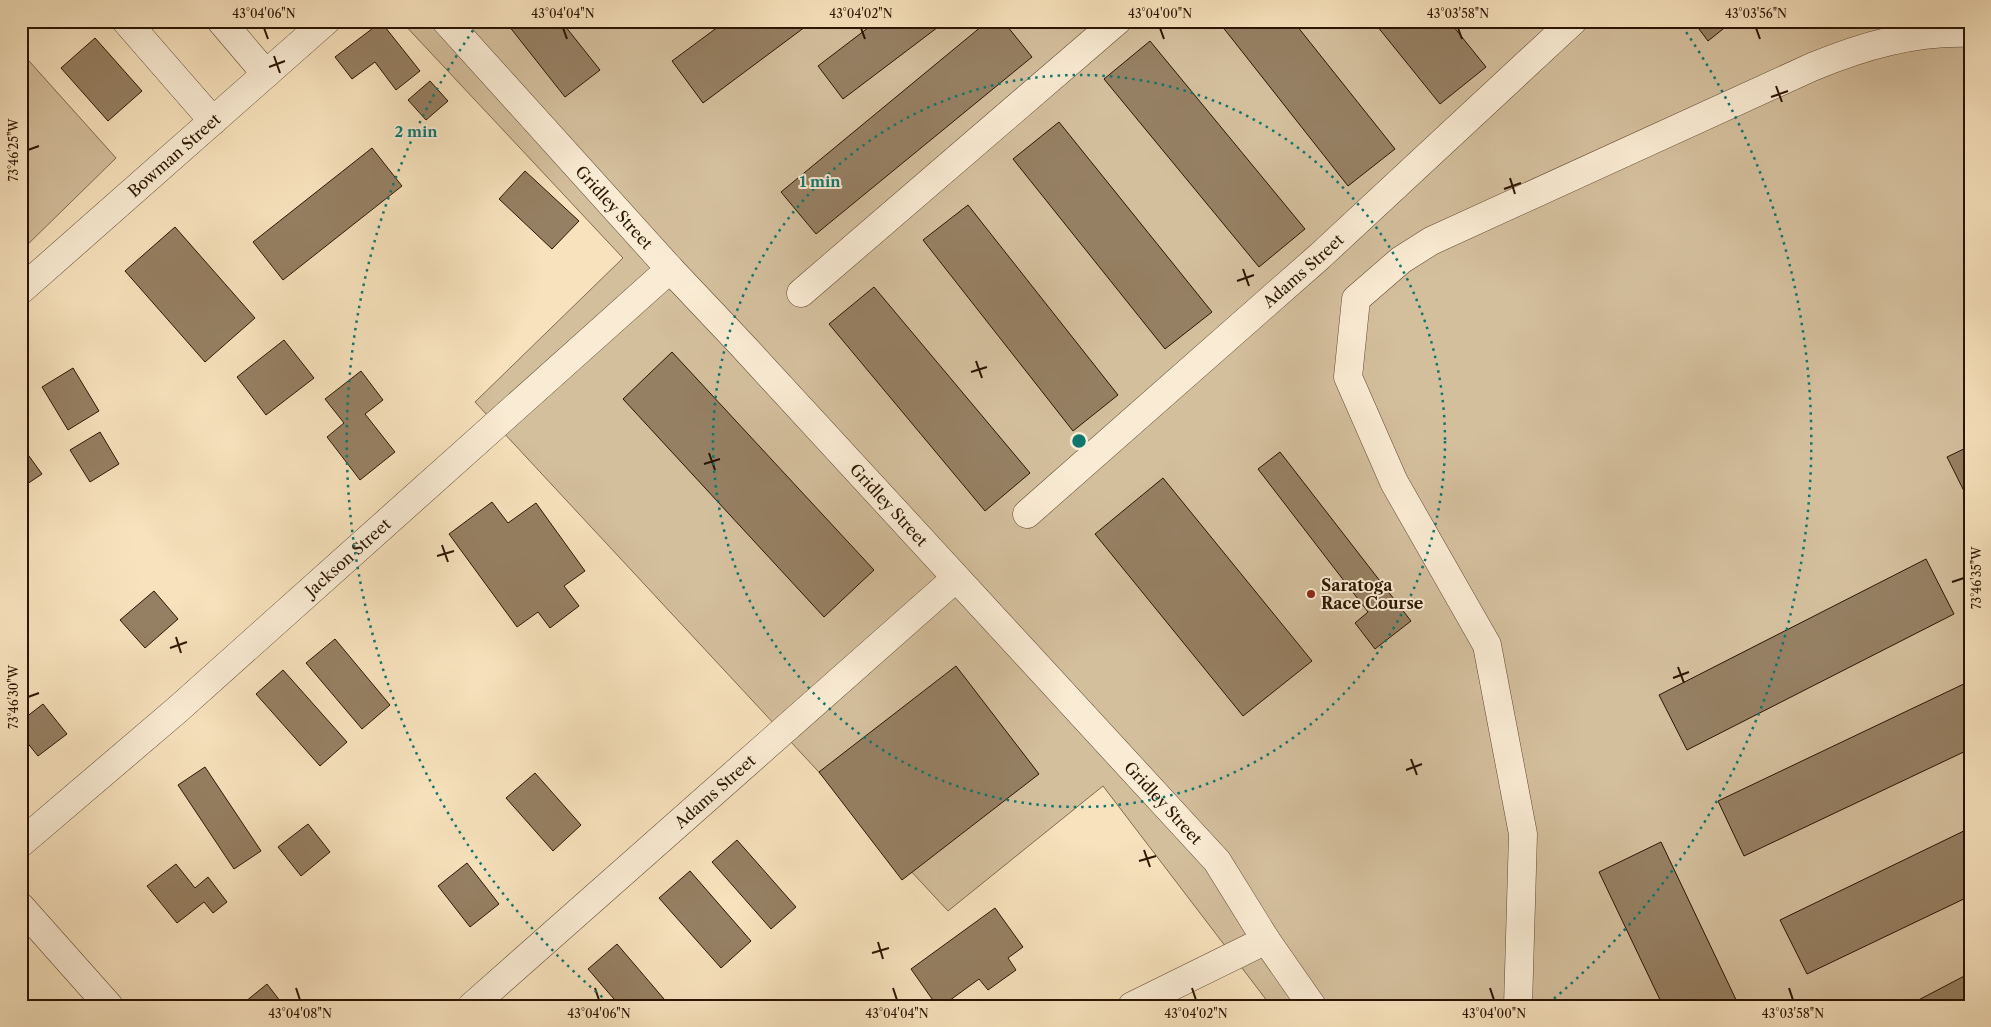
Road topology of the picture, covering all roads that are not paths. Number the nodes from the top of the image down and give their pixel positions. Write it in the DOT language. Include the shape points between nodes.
graph roads {
  1 [pos="126,21"];
  2 [pos="221,21"];
  3 [pos="326,21"];
  4 [pos="446,21"];
  5 [pos="1117,21"];
  6 [pos="1573,21"];
  7 [pos="1970,33"];
  8 [pos="266,74"];
  9 [pos="213,121"];
  10 [pos="670,269"];
  11 [pos="21,290"];
  12 [pos="801,293"];
  13 [pos="1027,514"];
  14 [pos="956,578"];
  15 [pos="21,843"];
  16 [pos="21,907"];
  17 [pos="1266,940"];
  18 [pos="109,1006"];
  19 [pos="472,1006"];
  20 [pos="1132,1006"];
  21 [pos="1312,1006"];
  22 [pos="1518,1006"];
  1 -- 9 [label="street"];
  2 -- 8 [label="street"];
  3 -- 8 [label="street, Bowman Street"];
  4 -- 10 [label="street, Gridley Street"];
  5 -- 12 [label="street"];
  6 -- 13 [label="street, Adams Street" via="1320,256"];
  7 -- 22 [label="street" via="1947,32 1900,38 1849,52 1812,67 1432,240 1356,298 1348,377 1394,482 1487,645 1524,834"];
  8 -- 9 [label="street, Bowman Street"];
  9 -- 11 [label="street, Bowman Street"];
  10 -- 14 [label="street, Gridley Street"];
  10 -- 15 [label="street, Jackson Street" via="177,710"];
  14 -- 17 [label="street, Gridley Street" via="1217,861"];
  14 -- 19 [label="street, Adams Street"];
  16 -- 18 [label="street"];
  17 -- 20 [label="street"];
  17 -- 21 [label="street, Gridley Street"];
}
